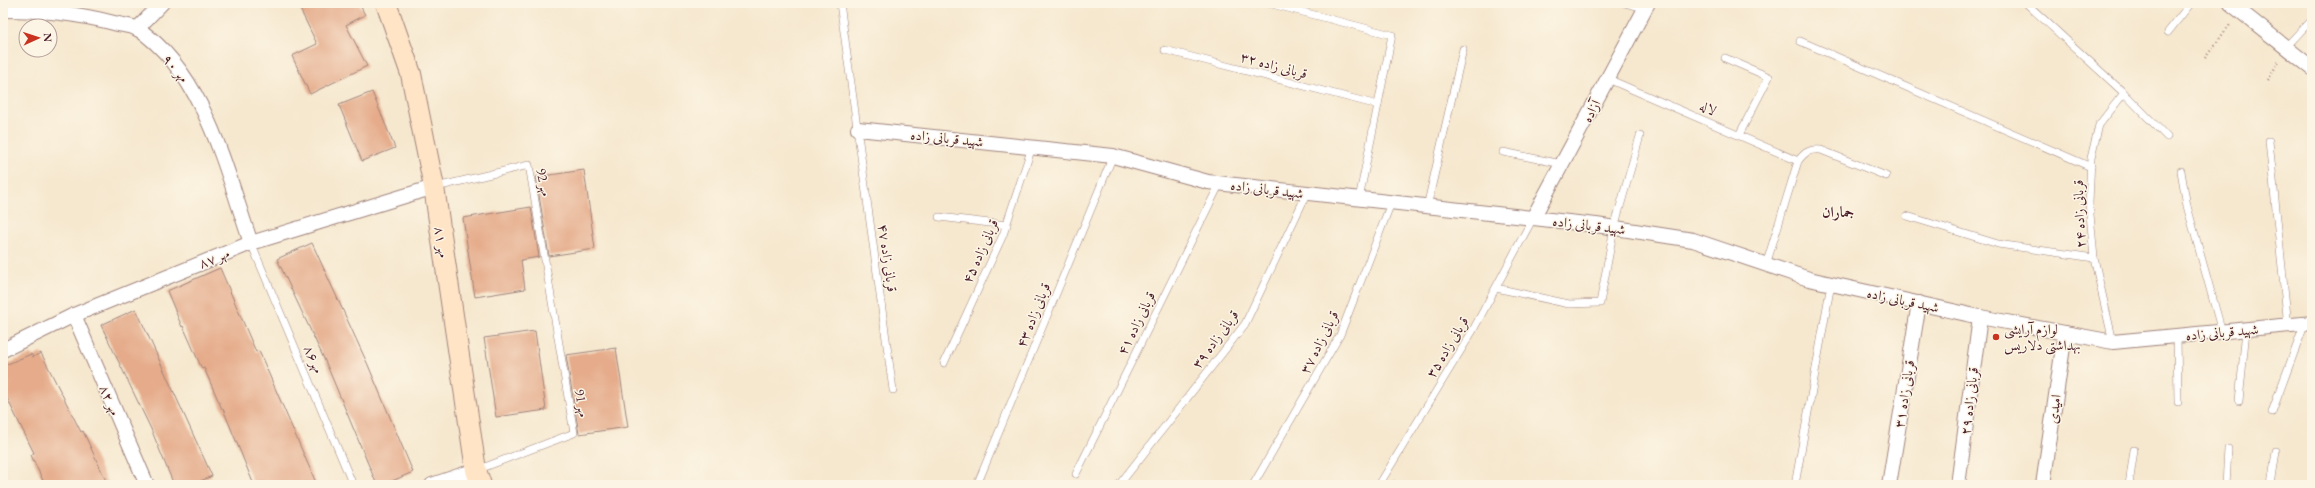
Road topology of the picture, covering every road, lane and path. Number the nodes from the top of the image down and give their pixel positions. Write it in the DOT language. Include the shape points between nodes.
graph roads {
  1 [pos="162,3"];
  2 [pos="386,3"];
  3 [pos="840,3"];
  4 [pos="1268,3"];
  5 [pos="1625,3"];
  6 [pos="2026,3"];
  7 [pos="2191,3"];
  8 [pos="1646,6"];
  9 [pos="2235,7"];
  10 [pos="3,10"];
  11 [pos="2312,19"];
  12 [pos="137,29"];
  13 [pos="2168,32"];
  14 [pos="1800,41"];
  15 [pos="2286,47"];
  16 [pos="1463,49"];
  17 [pos="1165,50"];
  18 [pos="1725,58"];
  19 [pos="2205,58"];
  20 [pos="2312,68"];
  21 [pos="1608,78"];
  22 [pos="2268,80"];
  23 [pos="2124,93"];
  24 [pos="1378,105"];
  25 [pos="858,129"];
  26 [pos="1739,135"];
  27 [pos="1640,136"];
  28 [pos="2167,137"];
  29 [pos="2268,142"];
  30 [pos="1032,147"];
  31 [pos="1503,152"];
  32 [pos="1114,156"];
  33 [pos="1798,161"];
  34 [pos="1562,164"];
  35 [pos="2091,167"];
  36 [pos="2181,171"];
  37 [pos="1886,176"];
  38 [pos="1220,183"];
  39 [pos="434,187"];
  40 [pos="1307,193"];
  41 [pos="1359,199"];
  42 [pos="1391,203"];
  43 [pos="1427,207"];
  44 [pos="1907,216"];
  45 [pos="939,217"];
  46 [pos="1533,218"];
  47 [pos="1007,225"];
  48 [pos="1614,228"];
  49 [pos="251,243"];
  50 [pos="2094,258"];
  51 [pos="1766,265"];
  52 [pos="1831,284"];
  53 [pos="1496,288"];
  54 [pos="551,299"];
  55 [pos="1919,303"];
  56 [pos="74,316"];
  57 [pos="1980,317"];
  58 [pos="2309,323"];
  59 [pos="2288,326"];
  60 [pos="2246,330"];
  61 [pos="2222,332"];
  62 [pos="2065,333"];
  63 [pos="2176,336"];
  64 [pos="2113,342"];
  65 [pos="3,350"];
  66 [pos="944,363"];
  67 [pos="893,390"];
  68 [pos="2240,401"];
  69 [pos="2178,402"];
  70 [pos="2272,412"];
  71 [pos="2228,449"];
  72 [pos="2134,450"];
  73 [pos="2276,451"];
  74 [pos="1076,474"];
  75 [pos="479,477"];
  76 [pos="147,485"];
  77 [pos="353,485"];
  78 [pos="432,485"];
  79 [pos="977,485"];
  80 [pos="1119,485"];
  81 [pos="1253,485"];
  82 [pos="1379,485"];
  83 [pos="1795,485"];
  84 [pos="1888,485"];
  85 [pos="1958,485"];
  86 [pos="2043,485"];
  87 [pos="2129,485"];
  88 [pos="2226,485"];
  89 [pos="2272,485"];
  1 -- 12 [label="street"];
  2 -- 39 [label="street, مهر ۸۱" via="411,74"];
  3 -- 25 [label="lane, قربانی زاده ۴۷"];
  4 -- 24 [label="lane" via="1392,35"];
  5 -- 8 [label="lane"];
  6 -- 23 [label="lane"];
  7 -- 13 [label="lane"];
  8 -- 21 [label="street, آزاده"];
  9 -- 15 [label="street"];
  9 -- 19 [label="path"];
  10 -- 12 [label="street, مهر ۹۰" via="44,10"];
  11 -- 15 [label="lane"];
  12 -- 49 [label="street, مهر ۹۰" via="172,59 193,89 210,126"];
  14 -- 35 [label="lane"];
  15 -- 20 [label="street"];
  15 -- 22 [label="path"];
  16 -- 43 [label="lane"];
  17 -- 24 [label="lane, قربانی زاده ۳۲"];
  18 -- 26 [label="lane" via="1769,77"];
  21 -- 26 [label="lane, لاله"];
  21 -- 34 [label="street, آزاده"];
  23 -- 28 [label="lane"];
  23 -- 35 [label="lane, قربانی زاده ۲۴" via="2099,126"];
  24 -- 41 [label="lane"];
  25 -- 30 [label="street, شهید قربانی زاده"];
  25 -- 67 [label="lane, قربانی زاده ۴۷"];
  26 -- 33 [label="lane, لاله"];
  27 -- 48 [label="lane"];
  29 -- 59 [label="lane"];
  30 -- 32 [label="street, شهید قربانی زاده"];
  30 -- 47 [label="lane, قربانی زاده ۴۵"];
  31 -- 34 [label="lane"];
  32 -- 38 [label="street, شهید قربانی زاده"];
  32 -- 79 [label="lane, قربانی زاده ۴۳"];
  33 -- 37 [label="lane" via="1805,152 1821,150"];
  33 -- 51 [label="lane"];
  34 -- 46 [label="street, آزاده"];
  35 -- 50 [label="lane, قربانی زاده ۲۴" via="2089,203"];
  36 -- 61 [label="lane" via="2187,206"];
  38 -- 40 [label="street, شهید قربانی زاده"];
  38 -- 74 [label="lane, قربانی زاده ۴۱"];
  39 -- 49 [label="street, مهر ۸۷"];
  39 -- 54 [label="lane, مهر 92" via="529,165"];
  39 -- 75 [label="street, مهر ۸۱"];
  40 -- 41 [label="street, شهید قربانی زاده"];
  40 -- 80 [label="lane, قربانی زاده ۳۹" via="1245,324"];
  41 -- 42 [label="street, شهید قربانی زاده"];
  42 -- 43 [label="street, شهید قربانی زاده"];
  42 -- 81 [label="lane, قربانی زاده ۳۷" via="1340,335"];
  43 -- 46 [label="street, شهید قربانی زاده"];
  44 -- 50 [label="lane" via="1998,244"];
  45 -- 47 [label="lane"];
  46 -- 48 [label="street, شهید قربانی زاده"];
  46 -- 53 [label="lane, قربانی زاده ۳۵"];
  47 -- 66 [label="lane, قربانی زاده ۴۵"];
  48 -- 51 [label="street, شهید قربانی زاده" via="1693,240"];
  48 -- 53 [label="lane" via="1600,303 1569,304"];
  49 -- 56 [label="street, مهر ۸۷"];
  49 -- 77 [label="lane, مهر۸۶"];
  50 -- 64 [label="lane, قربانی زاده ۲۴"];
  51 -- 52 [label="street, شهید قربانی زاده"];
  52 -- 55 [label="street, شهید قربانی زاده"];
  52 -- 83 [label="lane"];
  53 -- 82 [label="lane, قربانی زاده ۳۵"];
  54 -- 75 [label="lane, مهر 91" via="574,433"];
  55 -- 57 [label="street, شهید قربانی زاده"];
  55 -- 84 [label="street, قربانی زاده ۳۱"];
  56 -- 65 [label="street, مهر ۸۷"];
  56 -- 76 [label="street, مهر ۸۲"];
  57 -- 62 [label="street, شهید قربانی زاده"];
  57 -- 85 [label="street, قربانی زاده ۲۹"];
  58 -- 59 [label="street, شهید قربانی زاده"];
  58 -- 70 [label="lane"];
  59 -- 60 [label="street, شهید قربانی زاده"];
  60 -- 61 [label="street, شهید قربانی زاده"];
  60 -- 68 [label="lane"];
  61 -- 63 [label="street, شهید قربانی زاده"];
  62 -- 64 [label="street, شهید قربانی زاده"];
  62 -- 86 [label="street, امیدی"];
  63 -- 64 [label="street, شهید قربانی زاده"];
  63 -- 69 [label="lane"];
  71 -- 88 [label="lane"];
  72 -- 87 [label="lane"];
  73 -- 89 [label="lane"];
  75 -- 78 [label="street"];
}
